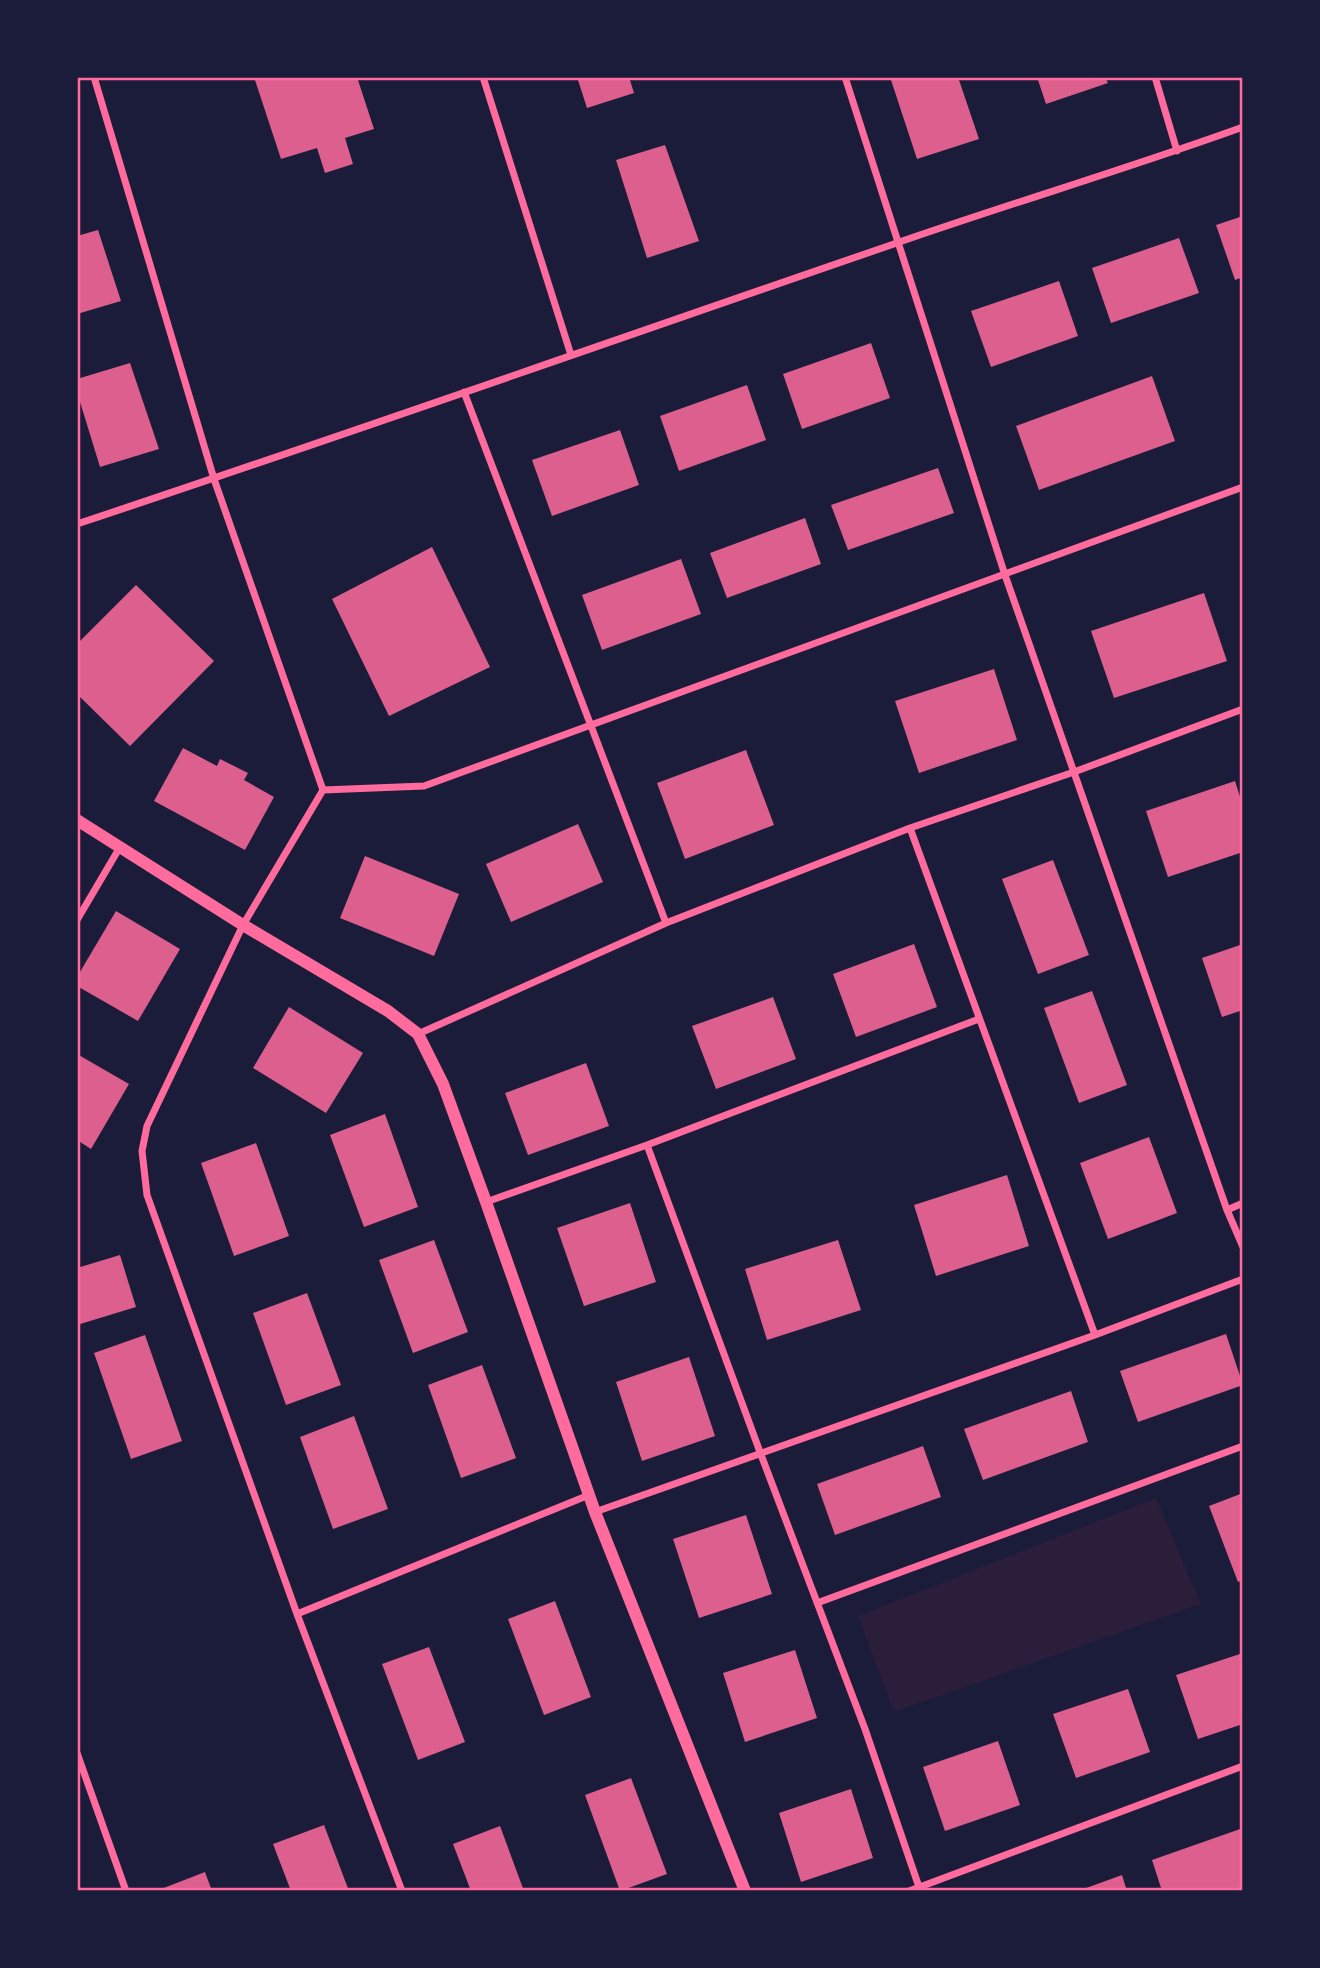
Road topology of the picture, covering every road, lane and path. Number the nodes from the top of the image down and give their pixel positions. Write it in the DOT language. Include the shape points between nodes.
graph roads {
  1 [pos="94,77"];
  2 [pos="483,77"];
  3 [pos="845,77"];
  4 [pos="1155,77"];
  5 [pos="1243,127"];
  6 [pos="1177,151"];
  7 [pos="900,242"];
  8 [pos="571,355"];
  9 [pos="464,392"];
  10 [pos="214,479"];
  11 [pos="1243,487"];
  12 [pos="77,524"];
  13 [pos="1005,575"];
  14 [pos="1243,709"];
  15 [pos="592,726"];
  16 [pos="1074,772"];
  17 [pos="323,790"];
  18 [pos="77,820"];
  19 [pos="910,828"];
  20 [pos="120,847"];
  21 [pos="77,920"];
  22 [pos="666,923"];
  23 [pos="243,925"];
  24 [pos="979,1019"];
  25 [pos="418,1034"];
  26 [pos="647,1145"];
  27 [pos="486,1202"];
  28 [pos="1243,1203"];
  29 [pos="1227,1210"];
  30 [pos="1243,1247"];
  31 [pos="1243,1279"];
  32 [pos="1095,1335"];
  33 [pos="1243,1446"];
  34 [pos="760,1452"];
  35 [pos="589,1495"];
  36 [pos="595,1512"];
  37 [pos="817,1603"];
  38 [pos="297,1614"];
  39 [pos="77,1753"];
  40 [pos="1243,1766"];
  41 [pos="919,1887"];
  42 [pos="743,1890"];
  43 [pos="126,1891"];
  44 [pos="402,1891"];
  45 [pos="909,1891"];
  1 -- 10 [label="street"];
  2 -- 8 [label="street"];
  3 -- 7 [label="street"];
  4 -- 6 [label="street"];
  5 -- 6 [label="street"];
  6 -- 7 [label="street"];
  7 -- 8 [label="street"];
  7 -- 13 [label="street"];
  8 -- 9 [label="street"];
  9 -- 10 [label="street"];
  9 -- 15 [label="street"];
  10 -- 12 [label="street"];
  10 -- 17 [label="street"];
  11 -- 13 [label="street"];
  13 -- 15 [label="street"];
  13 -- 16 [label="street"];
  14 -- 16 [label="street"];
  15 -- 17 [label="street" via="424,786"];
  15 -- 22 [label="street"];
  16 -- 19 [label="street"];
  16 -- 29 [label="street"];
  17 -- 23 [label="street"];
  18 -- 20 [label="street"];
  19 -- 22 [label="street"];
  19 -- 24 [label="street"];
  20 -- 21 [label="street"];
  20 -- 23 [label="street"];
  22 -- 25 [label="street"];
  23 -- 25 [label="street" via="388,1011"];
  23 -- 38 [label="street" via="147,1126 142,1151 147,1195"];
  24 -- 26 [label="street"];
  24 -- 32 [label="street"];
  25 -- 27 [label="street" via="443,1084"];
  26 -- 27 [label="street"];
  26 -- 34 [label="street"];
  27 -- 35 [label="street"];
  28 -- 29 [label="street"];
  29 -- 30 [label="street"];
  31 -- 32 [label="street"];
  32 -- 34 [label="street"];
  33 -- 37 [label="street"];
  34 -- 36 [label="street"];
  34 -- 37 [label="street"];
  35 -- 36 [label="street"];
  35 -- 38 [label="street"];
  36 -- 42 [label="street"];
  37 -- 41 [label="street"];
  38 -- 44 [label="street"];
  39 -- 43 [label="street"];
  40 -- 41 [label="street"];
  41 -- 45 [label="street"];
}
